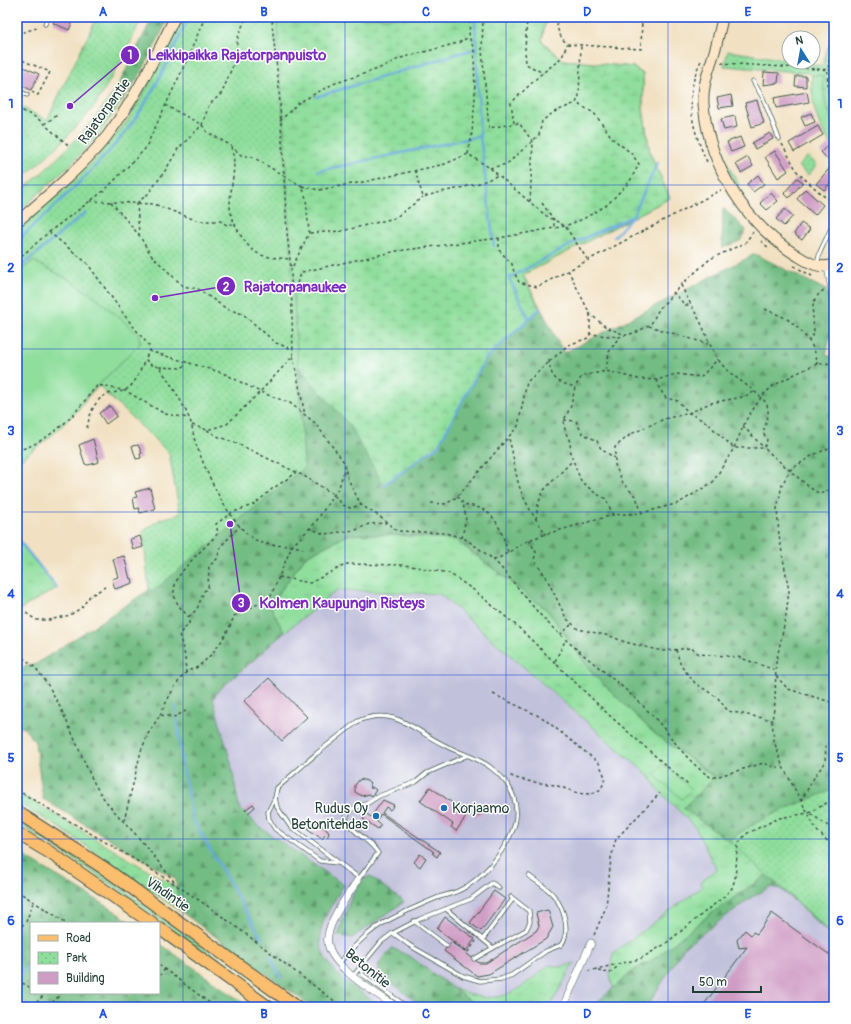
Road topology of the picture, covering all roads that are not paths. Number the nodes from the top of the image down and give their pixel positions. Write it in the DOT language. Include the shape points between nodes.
graph roads {
  1 [pos="48,17"];
  2 [pos="175,17"];
  3 [pos="723,17"];
  4 [pos="45,24"];
  5 [pos="753,81"];
  6 [pos="17,90"];
  7 [pos="27,95"];
  8 [pos="779,139"];
  9 [pos="17,222"];
  10 [pos="834,222"];
  11 [pos="831,265"];
  12 [pos="817,266"];
  13 [pos="834,302"];
  14 [pos="466,756"];
  15 [pos="275,798"];
  16 [pos="17,812"];
  17 [pos="17,833"];
  18 [pos="339,863"];
  19 [pos="529,876"];
  20 [pos="358,879"];
  21 [pos="499,888"];
  22 [pos="446,909"];
  23 [pos="414,921"];
  24 [pos="151,922"];
  25 [pos="160,929"];
  26 [pos="393,932"];
  27 [pos="481,937"];
  28 [pos="591,943"];
  29 [pos="448,946"];
  30 [pos="493,948"];
  31 [pos="474,959"];
  32 [pos="339,964"];
  33 [pos="360,968"];
  34 [pos="353,976"];
  35 [pos="268,1007"];
  36 [pos="297,1007"];
  37 [pos="397,1007"];
  38 [pos="407,1007"];
  39 [pos="563,1007"];
  1 -- 4 [label="lane"];
  2 -- 9 [label="street, Rajatorpantie" via="144,78 107,135 76,169"];
  3 -- 12 [label="street" via="703,90 706,126 720,166 730,186 760,226 793,253"];
  5 -- 8 [label="lane" via="763,98"];
  6 -- 7 [label="lane"];
  10 -- 12 [label="lane" via="820,252"];
  11 -- 12 [label="street"];
  11 -- 13 [label="street"];
  14 -- 15 [label="lane" via="393,717 366,718 358,721 276,788"];
  14 -- 20 [label="lane" via="428,773 416,782 352,809 347,815 346,822 375,847 378,853"];
  14 -- 32 [label="lane" via="490,767 510,787 517,812 511,835 493,863 479,877 462,889 386,921 369,933"];
  15 -- 18 [label="lane" via="277,807 290,826"];
  15 -- 18 [label="lane" via="268,812 275,829 320,861"];
  16 -- 36 [label="main road, Vihdintie" via="107,870"];
  17 -- 24 [label="main road"];
  18 -- 20 [label="lane"];
  19 -- 26 [label="lane" via="560,904 566,926 565,936 561,945 546,951 512,975 489,981 472,980 409,945"];
  20 -- 32 [label="street, Betonitie" via="332,922 327,936 329,948"];
  21 -- 22 [label="lane" via="492,883 471,899"];
  22 -- 23 [label="lane"];
  22 -- 27 [label="lane"];
  23 -- 26 [label="lane"];
  23 -- 29 [label="lane"];
  25 -- 35 [label="main road"];
  26 -- 33 [label="lane" via="381,942"];
  27 -- 30 [label="lane"];
  27 -- 30 [label="lane" via="512,898 529,910 530,922 526,930"];
  28 -- 39 [label="street"];
  30 -- 31 [label="lane"];
  32 -- 34 [label="street, Betonitie"];
  33 -- 34 [label="lane"];
  33 -- 38 [label="lane" via="363,975"];
  34 -- 37 [label="street, Betonitie"];
}
